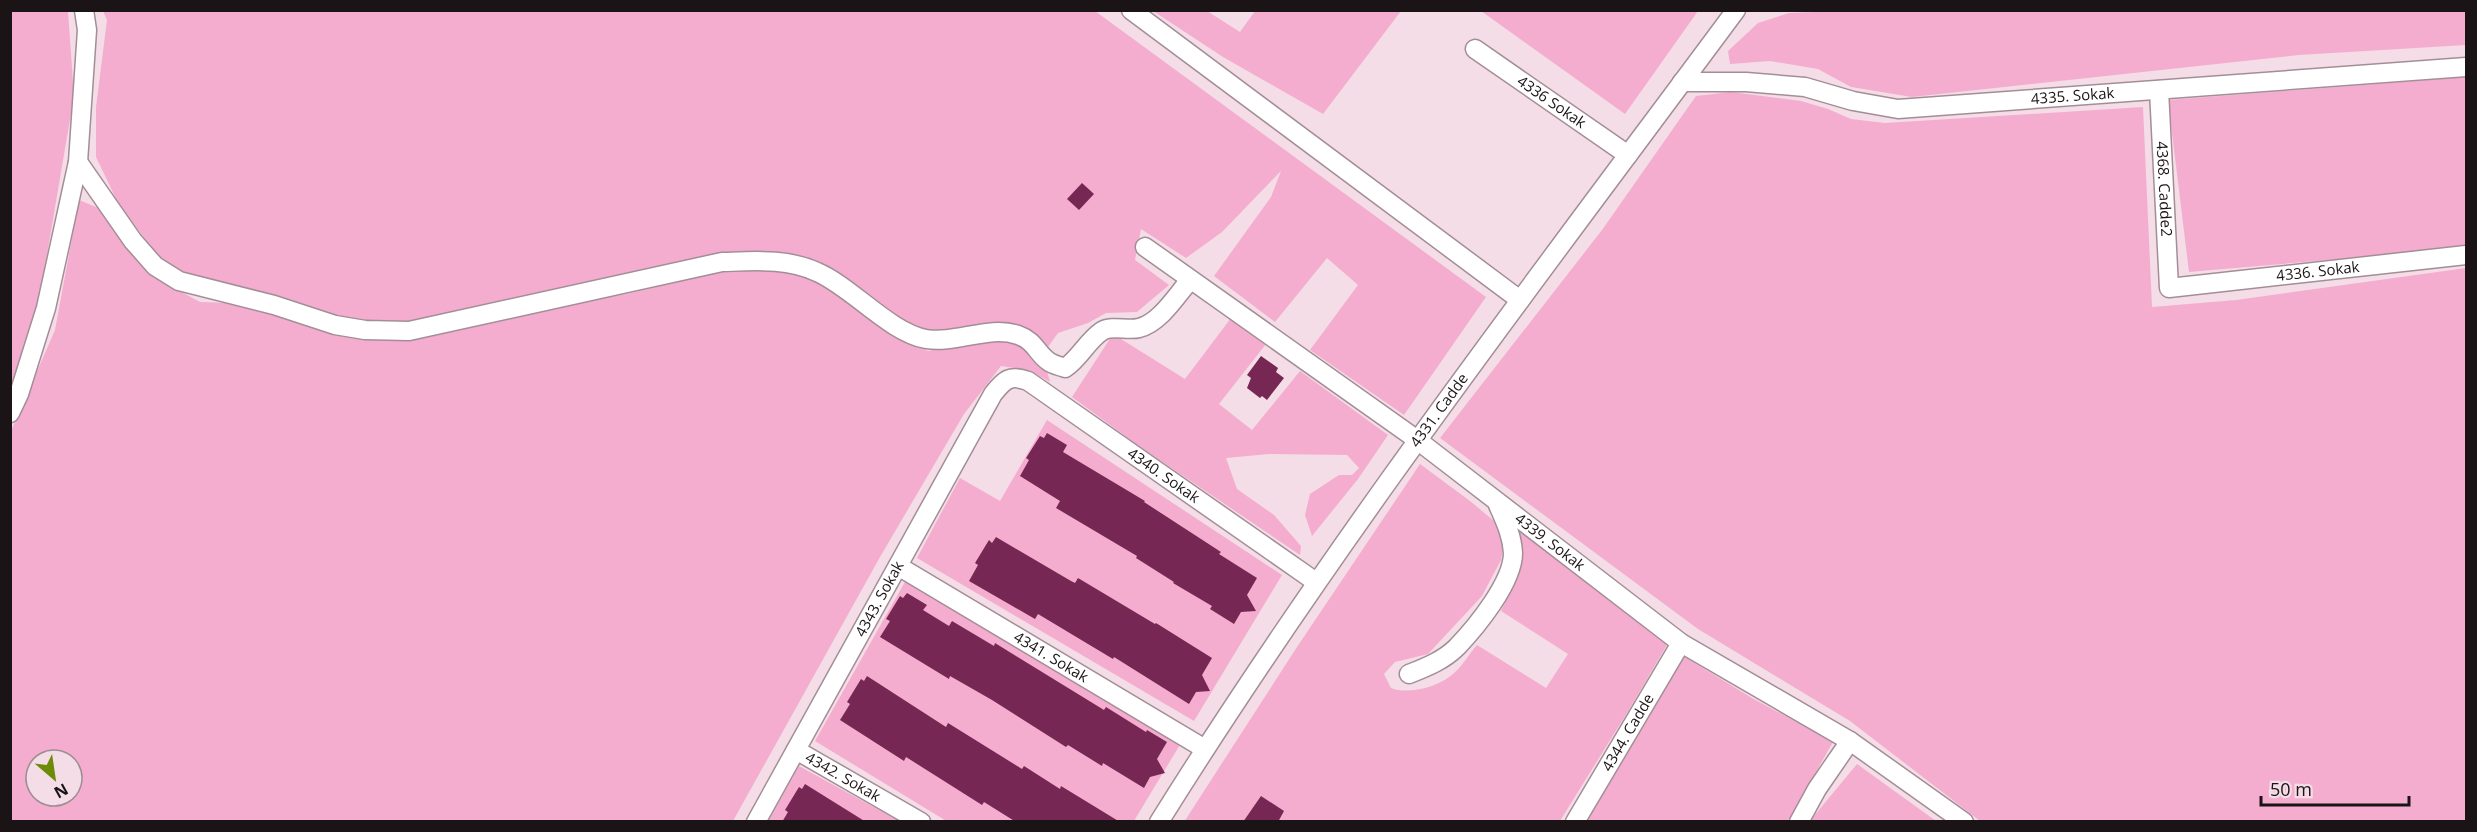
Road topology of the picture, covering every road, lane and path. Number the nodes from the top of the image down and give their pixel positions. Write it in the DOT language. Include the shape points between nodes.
graph roads {
  1 [pos="84,10"];
  2 [pos="1131,10"];
  3 [pos="1736,10"];
  4 [pos="1475,49"];
  5 [pos="2466,67"];
  6 [pos="1682,82"];
  7 [pos="2159,90"];
  8 [pos="1628,155"];
  9 [pos="78,162"];
  10 [pos="1145,247"];
  11 [pos="2466,255"];
  12 [pos="1190,280"];
  13 [pos="2169,288"];
  14 [pos="1520,300"];
  15 [pos="1008,379"];
  16 [pos="10,413"];
  17 [pos="1416,439"];
  18 [pos="1496,500"];
  19 [pos="898,566"];
  20 [pos="1316,582"];
  21 [pos="1681,643"];
  22 [pos="1409,674"];
  23 [pos="1850,741"];
  24 [pos="1204,749"];
  25 [pos="796,750"];
  26 [pos="756,822"];
  27 [pos="921,822"];
  28 [pos="1159,822"];
  29 [pos="1575,822"];
  30 [pos="1799,822"];
  31 [pos="1964,822"];
  1 -- 9 [label="street" via="87,30"];
  2 -- 14 [label="street"];
  3 -- 6 [label="street, 4331. Cadde"];
  4 -- 8 [label="street, 4336 Sokak"];
  5 -- 7 [label="street, 4335. Sokak"];
  6 -- 7 [label="street, 4335. Sokak" via="1805,87 1898,109"];
  6 -- 8 [label="street, 4331. Cadde"];
  7 -- 13 [label="street, 4368. Cadde2"];
  8 -- 14 [label="street, 4331. Cadde"];
  9 -- 12 [label="street" via="133,241 155,266 178,281 365,330 409,331 722,262 761,260 792,262 819,272 904,330 926,339 994,332 1016,334 1034,343 1049,362 1065,368 1104,329 1140,328 1156,318"];
  9 -- 16 [label="street" via="46,308"];
  10 -- 12 [label="street, 4339. Sokak"];
  11 -- 13 [label="street, 4336. Sokak"];
  12 -- 17 [label="street, 4339. Sokak"];
  14 -- 17 [label="street, 4331. Cadde"];
  15 -- 19 [label="street, 4343. Sokak" via="993,394"];
  15 -- 20 [label="street, 4340. Sokak" via="1028,381"];
  17 -- 18 [label="street, 4339. Sokak"];
  17 -- 20 [label="street, 4331. Cadde"];
  18 -- 21 [label="street, 4339. Sokak"];
  18 -- 22 [label="street" via="1511,533 1513,555 1509,576 1456,647 1432,665"];
  19 -- 24 [label="street, 4341. Sokak"];
  19 -- 25 [label="street, 4343. Sokak"];
  20 -- 24 [label="street, 4331. Cadde"];
  21 -- 23 [label="street, 4339. Sokak"];
  21 -- 29 [label="street, 4344. Cadde"];
  23 -- 30 [label="street"];
  23 -- 31 [label="street, 4339. Sokak"];
  24 -- 28 [label="street, 4331. Cadde"];
  25 -- 26 [label="street, 4343. Sokak"];
  25 -- 27 [label="street, 4342. Sokak"];
}
